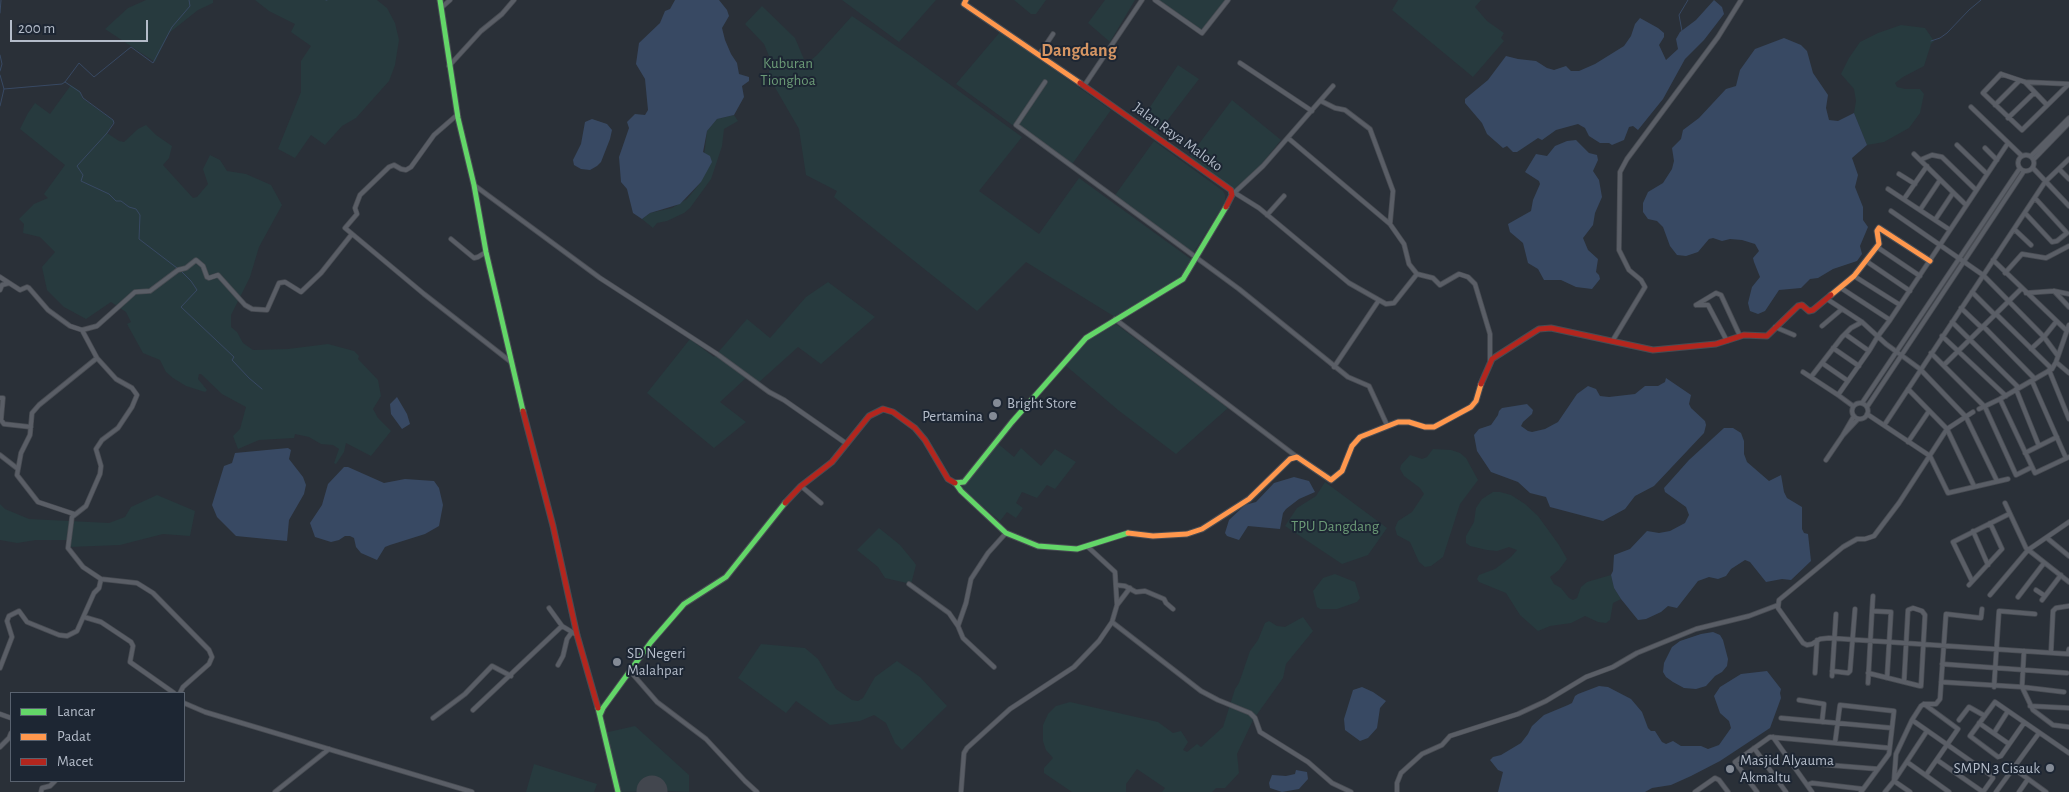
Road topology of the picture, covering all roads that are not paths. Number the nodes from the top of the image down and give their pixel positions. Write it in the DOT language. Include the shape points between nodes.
graph roads {
  1 [pos="440,0"];
  2 [pos="450,0"];
  3 [pos="514,0"];
  4 [pos="1142,0"];
  5 [pos="1155,0"];
  6 [pos="1228,0"];
  7 [pos="1741,0"];
  8 [pos="963,1"];
  9 [pos="441,8"];
  10 [pos="1053,34"];
  11 [pos="1039,54"];
  12 [pos="1240,63"];
  13 [pos="449,66"];
  14 [pos="2020,81"];
  15 [pos="1045,82"];
  16 [pos="2025,82"];
  17 [pos="2069,84"];
  18 [pos="1084,86"];
  19 [pos="1333,86"];
  20 [pos="2034,92"];
  21 [pos="1321,101"];
  22 [pos="1994,105"];
  23 [pos="2047,105"];
  24 [pos="1971,107"];
  25 [pos="1312,111"];
  26 [pos="457,114"];
  27 [pos="2008,118"];
  28 [pos="2069,118"];
  29 [pos="2069,123"];
  30 [pos="1288,138"];
  31 [pos="2008,143"];
  32 [pos="1957,145"];
  33 [pos="1985,148"];
  34 [pos="1914,154"];
  35 [pos="2022,156"];
  36 [pos="2032,158"];
  37 [pos="2069,159"];
  38 [pos="1920,160"];
  39 [pos="1997,160"];
  40 [pos="1927,166"];
  41 [pos="2033,168"];
  42 [pos="2059,169"];
  43 [pos="2022,170"];
  44 [pos="1899,174"];
  45 [pos="1987,174"];
  46 [pos="2069,179"];
  47 [pos="1940,180"];
  48 [pos="2045,182"];
  49 [pos="1915,184"];
  50 [pos="474,185"];
  51 [pos="1888,188"];
  52 [pos="1976,190"];
  53 [pos="1953,193"];
  54 [pos="1234,194"];
  55 [pos="1284,196"];
  56 [pos="2035,198"];
  57 [pos="1904,199"];
  58 [pos="1966,205"];
  59 [pos="2069,206"];
  60 [pos="1920,210"];
  61 [pos="1891,211"];
  62 [pos="2025,213"];
  63 [pos="1268,215"];
  64 [pos="1935,220"];
  65 [pos="1390,224"];
  66 [pos="2014,228"];
  67 [pos="1950,230"];
  68 [pos="352,234"];
  69 [pos="451,239"];
  70 [pos="1940,245"];
  71 [pos="2031,245"];
  72 [pos="2069,246"];
  73 [pos="1877,247"];
  74 [pos="486,252"];
  75 [pos="1197,258"];
  76 [pos="1962,260"];
  77 [pos="1993,260"];
  78 [pos="1866,261"];
  79 [pos="1930,261"];
  80 [pos="2005,272"];
  81 [pos="1418,274"];
  82 [pos="1983,275"];
  83 [pos="1854,276"];
  84 [pos="1920,276"];
  85 [pos="0,277"];
  86 [pos="8,282"];
  87 [pos="1841,288"];
  88 [pos="2021,289"];
  89 [pos="0,290"];
  90 [pos="1910,291"];
  91 [pos="2054,291"];
  92 [pos="1972,292"];
  93 [pos="2026,293"];
  94 [pos="2069,294"];
  95 [pos="1827,299"];
  96 [pos="1378,300"];
  97 [pos="2009,301"];
  98 [pos="1900,305"];
  99 [pos="2069,307"];
  100 [pos="1961,308"];
  101 [pos="1842,310"];
  102 [pos="1996,314"];
  103 [pos="1116,319"];
  104 [pos="1890,320"];
  105 [pos="1862,322"];
  106 [pos="1952,322"];
  107 [pos="2056,322"];
  108 [pos="2069,325"];
  109 [pos="1822,326"];
  110 [pos="1775,327"];
  111 [pos="1983,327"];
  112 [pos="82,330"];
  113 [pos="2067,331"];
  114 [pos="1794,334"];
  115 [pos="1845,334"];
  116 [pos="1740,336"];
  117 [pos="1878,336"];
  118 [pos="1942,336"];
  119 [pos="2044,337"];
  120 [pos="1613,340"];
  121 [pos="1970,340"];
  122 [pos="1727,341"];
  123 [pos="1834,348"];
  124 [pos="2031,349"];
  125 [pos="1958,351"];
  126 [pos="1869,352"];
  127 [pos="1898,352"];
  128 [pos="1931,353"];
  129 [pos="1903,355"];
  130 [pos="2058,356"];
  131 [pos="97,358"];
  132 [pos="511,362"];
  133 [pos="1490,362"];
  134 [pos="2056,362"];
  135 [pos="1822,363"];
  136 [pos="1944,365"];
  137 [pos="1859,366"];
  138 [pos="1334,367"];
  139 [pos="1920,369"];
  140 [pos="2051,369"];
  141 [pos="1803,372"];
  142 [pos="2068,373"];
  143 [pos="1811,377"];
  144 [pos="1848,380"];
  145 [pos="2033,380"];
  146 [pos="1908,389"];
  147 [pos="2018,389"];
  148 [pos="1838,395"];
  149 [pos="2006,396"];
  150 [pos="0,398"];
  151 [pos="2000,399"];
  152 [pos="1862,403"];
  153 [pos="1854,406"];
  154 [pos="1985,406"];
  155 [pos="1867,407"];
  156 [pos="1979,409"];
  157 [pos="1928,411"];
  158 [pos="1973,412"];
  159 [pos="1867,414"];
  160 [pos="1856,417"];
  161 [pos="1966,417"];
  162 [pos="2069,419"];
  163 [pos="0,421"];
  164 [pos="1885,424"];
  165 [pos="1387,425"];
  166 [pos="30,427"];
  167 [pos="1947,429"];
  168 [pos="2057,437"];
  169 [pos="1908,442"];
  170 [pos="847,444"];
  171 [pos="2039,446"];
  172 [pos="2025,453"];
  173 [pos="0,455"];
  174 [pos="1297,456"];
  175 [pos="1930,456"];
  176 [pos="2068,458"];
  177 [pos="1826,460"];
  178 [pos="2032,467"];
  179 [pos="18,469"];
  180 [pos="2008,479"];
  181 [pos="1997,481"];
  182 [pos="956,484"];
  183 [pos="801,486"];
  184 [pos="1974,486"];
  185 [pos="821,503"];
  186 [pos="2005,504"];
  187 [pos="74,514"];
  188 [pos="2009,514"];
  189 [pos="2069,522"];
  190 [pos="1990,523"];
  191 [pos="2064,525"];
  192 [pos="2069,529"];
  193 [pos="1974,532"];
  194 [pos="1006,533"];
  195 [pos="2047,538"];
  196 [pos="1088,547"];
  197 [pos="2028,550"];
  198 [pos="2069,556"];
  199 [pos="2044,563"];
  200 [pos="1988,565"];
  201 [pos="2061,575"];
  202 [pos="101,579"];
  203 [pos="2069,582"];
  204 [pos="909,584"];
  205 [pos="1116,585"];
  206 [pos="1130,588"];
  207 [pos="2036,590"];
  208 [pos="1990,595"];
  209 [pos="1873,596"];
  210 [pos="2018,597"];
  211 [pos="1117,605"];
  212 [pos="1778,605"];
  213 [pos="2069,606"];
  214 [pos="549,608"];
  215 [pos="1173,609"];
  216 [pos="1855,609"];
  217 [pos="1982,609"];
  218 [pos="1872,611"];
  219 [pos="1836,614"];
  220 [pos="2035,614"];
  221 [pos="84,617"];
  222 [pos="7,621"];
  223 [pos="0,622"];
  224 [pos="1112,622"];
  225 [pos="562,626"];
  226 [pos="958,626"];
  227 [pos="575,634"];
  228 [pos="1834,638"];
  229 [pos="1817,640"];
  230 [pos="1852,640"];
  231 [pos="1870,641"];
  232 [pos="1889,642"];
  233 [pos="1906,644"];
  234 [pos="1924,645"];
  235 [pos="1943,646"];
  236 [pos="2069,649"];
  237 [pos="1997,650"];
  238 [pos="2024,651"];
  239 [pos="2051,652"];
  240 [pos="1942,664"];
  241 [pos="558,665"];
  242 [pos="994,667"];
  243 [pos="0,668"];
  244 [pos="1996,668"];
  245 [pos="2022,670"];
  246 [pos="630,671"];
  247 [pos="1815,673"];
  248 [pos="1868,673"];
  249 [pos="2067,673"];
  250 [pos="511,676"];
  251 [pos="1887,678"];
  252 [pos="1868,682"];
  253 [pos="1904,682"];
  254 [pos="1941,682"];
  255 [pos="1994,687"];
  256 [pos="2022,688"];
  257 [pos="173,692"];
  258 [pos="180,692"];
  259 [pos="2064,692"];
  260 [pos="1799,700"];
  261 [pos="185,704"];
  262 [pos="1924,704"];
  263 [pos="2030,706"];
  264 [pos="2069,708"];
  265 [pos="473,710"];
  266 [pos="2008,711"];
  267 [pos="600,715"];
  268 [pos="1985,716"];
  269 [pos="434,718"];
  270 [pos="1781,718"];
  271 [pos="1912,720"];
  272 [pos="1959,720"];
  273 [pos="1822,722"];
  274 [pos="1837,723"];
  275 [pos="1979,723"];
  276 [pos="2024,723"];
  277 [pos="2069,726"];
  278 [pos="1892,728"];
  279 [pos="1927,731"];
  280 [pos="1994,733"];
  281 [pos="2039,733"];
  282 [pos="10,735"];
  283 [pos="1773,737"];
  284 [pos="1835,743"];
  285 [pos="2009,744"];
  286 [pos="1947,745"];
  287 [pos="0,747"];
  288 [pos="1754,748"];
  289 [pos="1890,748"];
  290 [pos="329,749"];
  291 [pos="2069,753"];
  292 [pos="1936,760"];
  293 [pos="1791,762"];
  294 [pos="1907,762"];
  295 [pos="2013,768"];
  296 [pos="1878,769"];
  297 [pos="1926,775"];
  298 [pos="2028,779"];
  299 [pos="1894,781"];
  300 [pos="54,782"];
  301 [pos="1807,785"];
  302 [pos="1701,790"];
  303 [pos="1862,790"];
  304 [pos="40,792"];
  305 [pos="275,792"];
  306 [pos="472,792"];
  307 [pos="618,792"];
  308 [pos="758,792"];
  309 [pos="961,792"];
  310 [pos="1351,792"];
  311 [pos="1397,792"];
  312 [pos="1695,792"];
  313 [pos="1728,792"];
  314 [pos="1757,792"];
  315 [pos="1786,792"];
  316 [pos="1812,792"];
  317 [pos="1885,792"];
  318 [pos="1910,792"];
  319 [pos="1949,792"];
  320 [pos="1982,792"];
  321 [pos="1996,792"];
  322 [pos="2019,792"];
  323 [pos="2046,792"];
  1 -- 9 [label="street"];
  2 -- 9 [label="street"];
  3 -- 13 [label="street"];
  4 -- 18 [label="street"];
  5 -- 6 [label="street" via="1202,33"];
  7 -- 120 [label="street" via="1718,37 1626,159 1620,172 1619,250 1629,270 1645,287"];
  8 -- 11 [label="street, Jalan Raya Maloko"];
  9 -- 13 [label="street"];
  10 -- 11 [label="street"];
  11 -- 18 [label="street, Jalan Raya Maloko"];
  12 -- 25 [label="street"];
  13 -- 26 [label="street"];
  14 -- 16 [label="street"];
  14 -- 22 [label="street"];
  14 -- 22 [label="street" via="2000,75 1983,93"];
  15 -- 75 [label="street" via="1016,125"];
  16 -- 17 [label="street"];
  16 -- 20 [label="street"];
  17 -- 23 [label="street"];
  18 -- 54 [label="street, Jalan Raya Maloko"];
  19 -- 21 [label="street"];
  20 -- 23 [label="street"];
  20 -- 27 [label="street"];
  21 -- 25 [label="street"];
  21 -- 65 [label="street" via="1345,110 1370,129 1393,191"];
  22 -- 27 [label="street"];
  23 -- 27 [label="street" via="2022,130"];
  24 -- 31 [label="street"];
  25 -- 30 [label="street"];
  26 -- 50 [label="street"];
  26 -- 68 [label="street" via="434,135 411,167 401,170 394,165 389,167 360,195 355,208 357,214 346,228"];
  28 -- 36 [label="street"];
  29 -- 36 [label="street"];
  30 -- 54 [label="street"];
  30 -- 65 [label="street"];
  31 -- 35 [label="street"];
  31 -- 39 [label="street"];
  32 -- 45 [label="street"];
  33 -- 39 [label="street"];
  34 -- 38 [label="street"];
  35 -- 36 [label="street"];
  35 -- 43 [label="street" via="2018,162"];
  36 -- 41 [label="street"];
  37 -- 42 [label="street"];
  38 -- 40 [label="street"];
  38 -- 52 [label="street" via="1927,156 1942,156"];
  39 -- 45 [label="street"];
  40 -- 47 [label="street"];
  40 -- 49 [label="street"];
  41 -- 43 [label="street"];
  41 -- 48 [label="street"];
  42 -- 46 [label="street"];
  42 -- 48 [label="street"];
  43 -- 76 [label="street"];
  44 -- 49 [label="street"];
  45 -- 52 [label="street"];
  47 -- 53 [label="street"];
  47 -- 60 [label="street"];
  48 -- 56 [label="street"];
  48 -- 59 [label="street"];
  49 -- 57 [label="street"];
  50 -- 74 [label="street"];
  50 -- 170 [label="street" via="600,278"];
  51 -- 57 [label="street"];
  52 -- 58 [label="street"];
  53 -- 58 [label="street"];
  53 -- 64 [label="street"];
  54 -- 63 [label="street"];
  54 -- 75 [label="street"];
  55 -- 63 [label="street"];
  56 -- 62 [label="street"];
  56 -- 62 [label="street" via="2067,233 2052,242"];
  57 -- 60 [label="street"];
  58 -- 67 [label="street"];
  60 -- 64 [label="street"];
  61 -- 70 [label="street"];
  62 -- 66 [label="street"];
  63 -- 96 [label="street" via="1349,283"];
  64 -- 67 [label="street"];
  65 -- 81 [label="street" via="1404,244 1409,264"];
  66 -- 71 [label="street"];
  66 -- 77 [label="street"];
  67 -- 70 [label="street"];
  68 -- 112 [label="street" via="301,292 285,282 280,283 267,310 245,304 218,275 207,277 203,266 196,260 150,291 135,292 98,326"];
  68 -- 132 [label="street"];
  69 -- 74 [label="street" via="474,258"];
  70 -- 76 [label="street"];
  70 -- 79 [label="street"];
  72 -- 80 [label="street" via="2046,258 2022,254"];
  73 -- 78 [label="street"];
  73 -- 79 [label="street" via="1880,228"];
  73 -- 84 [label="street"];
  74 -- 132 [label="street"];
  75 -- 103 [label="street" via="1182,279"];
  75 -- 138 [label="street"];
  76 -- 82 [label="street"];
  76 -- 127 [label="street"];
  76 -- 129 [label="street"];
  77 -- 80 [label="street"];
  77 -- 82 [label="street"];
  78 -- 83 [label="street"];
  78 -- 90 [label="street"];
  79 -- 84 [label="street"];
  80 -- 88 [label="street"];
  81 -- 96 [label="street" via="1394,303"];
  81 -- 133 [label="street" via="1433,278 1440,285 1459,274 1475,284 1490,334"];
  82 -- 92 [label="street"];
  82 -- 97 [label="street"];
  83 -- 87 [label="street"];
  83 -- 98 [label="street"];
  84 -- 90 [label="street"];
  85 -- 86 [label="street"];
  86 -- 89 [label="street"];
  86 -- 112 [label="street" via="20,290 29,288 48,310 70,326"];
  87 -- 95 [label="street"];
  87 -- 104 [label="street"];
  88 -- 93 [label="street"];
  88 -- 97 [label="street"];
  90 -- 98 [label="street"];
  91 -- 93 [label="street"];
  91 -- 94 [label="street"];
  91 -- 99 [label="street"];
  92 -- 100 [label="street"];
  92 -- 102 [label="street"];
  93 -- 107 [label="street"];
  95 -- 101 [label="street"];
  95 -- 110 [label="street" via="1811,311 1798,306"];
  96 -- 138 [label="street"];
  97 -- 102 [label="street"];
  97 -- 119 [label="street"];
  98 -- 104 [label="street"];
  100 -- 106 [label="street"];
  100 -- 111 [label="street"];
  101 -- 105 [label="street"];
  101 -- 109 [label="street"];
  102 -- 111 [label="street"];
  102 -- 124 [label="street"];
  103 -- 174 [label="street"];
  103 -- 182 [label="street" via="1086,338 1012,422 967,480"];
  104 -- 117 [label="street"];
  105 -- 115 [label="street"];
  105 -- 117 [label="street"];
  106 -- 118 [label="street"];
  106 -- 121 [label="street"];
  107 -- 113 [label="street"];
  107 -- 119 [label="street"];
  108 -- 113 [label="street"];
  110 -- 114 [label="street"];
  110 -- 116 [label="street" via="1767,336"];
  111 -- 121 [label="street"];
  111 -- 145 [label="street"];
  112 -- 131 [label="street"];
  113 -- 130 [label="street"];
  115 -- 123 [label="street"];
  115 -- 126 [label="street"];
  116 -- 122 [label="street"];
  116 -- 122 [label="street" via="1721,295 1716,293 1696,305 1708,305"];
  117 -- 126 [label="street"];
  117 -- 127 [label="street"];
  118 -- 125 [label="street"];
  118 -- 128 [label="street"];
  119 -- 124 [label="street"];
  119 -- 130 [label="street"];
  120 -- 122 [label="street" via="1653,350"];
  120 -- 133 [label="street" via="1543,328"];
  121 -- 125 [label="street"];
  121 -- 147 [label="street"];
  123 -- 135 [label="street"];
  123 -- 137 [label="street"];
  124 -- 140 [label="street"];
  125 -- 136 [label="street"];
  125 -- 149 [label="street"];
  126 -- 137 [label="street"];
  127 -- 129 [label="street"];
  127 -- 152 [label="street"];
  128 -- 136 [label="street"];
  128 -- 139 [label="street"];
  129 -- 139 [label="street"];
  129 -- 155 [label="street"];
  130 -- 134 [label="street"];
  131 -- 166 [label="street" via="39,405 32,414"];
  131 -- 187 [label="street" via="116,379 132,388 137,395 118,428 96,449 100,474 86,506"];
  132 -- 227 [label="street" via="550,514"];
  133 -- 165 [label="street" via="1471,407 1434,427 1404,421"];
  134 -- 140 [label="street"];
  134 -- 142 [label="street"];
  135 -- 143 [label="street"];
  135 -- 144 [label="street"];
  136 -- 154 [label="street"];
  137 -- 144 [label="street"];
  138 -- 165 [label="street" via="1369,386"];
  139 -- 146 [label="street"];
  139 -- 161 [label="street"];
  140 -- 145 [label="street"];
  140 -- 162 [label="street"];
  141 -- 143 [label="street"];
  143 -- 148 [label="street"];
  144 -- 148 [label="street"];
  145 -- 147 [label="street"];
  145 -- 168 [label="street"];
  146 -- 157 [label="street"];
  146 -- 164 [label="street"];
  147 -- 149 [label="street"];
  147 -- 171 [label="street"];
  148 -- 153 [label="street"];
  149 -- 151 [label="street"];
  150 -- 163 [label="street" via="3,398"];
  151 -- 154 [label="street"];
  151 -- 172 [label="street"];
  152 -- 153 [label="street"];
  152 -- 155 [label="street"];
  153 -- 160 [label="street" via="1852,412"];
  154 -- 156 [label="street"];
  154 -- 178 [label="street" via="2016,475"];
  155 -- 159 [label="street"];
  157 -- 167 [label="street"];
  157 -- 169 [label="street"];
  158 -- 161 [label="street"];
  159 -- 160 [label="street"];
  159 -- 164 [label="street"];
  160 -- 177 [label="street"];
  161 -- 167 [label="street"];
  161 -- 181 [label="street"];
  163 -- 166 [label="street"];
  164 -- 169 [label="street"];
  165 -- 174 [label="street" via="1357,440 1342,471 1334,479 1329,479"];
  166 -- 179 [label="street"];
  167 -- 175 [label="street"];
  167 -- 184 [label="street"];
  168 -- 171 [label="street"];
  168 -- 176 [label="street"];
  169 -- 175 [label="street"];
  170 -- 182 [label="street" via="869,416 888,409 920,434 944,475"];
  170 -- 183 [label="street" via="832,462"];
  171 -- 172 [label="street"];
  172 -- 178 [label="street"];
  173 -- 179 [label="street"];
  174 -- 196 [label="street" via="1286,461 1249,499 1202,528 1180,535 1125,534"];
  175 -- 184 [label="street" via="1948,493"];
  175 -- 212 [label="street" via="1874,536 1857,539 1843,547 1779,600"];
  176 -- 178 [label="street" via="2036,473"];
  179 -- 187 [label="street" via="17,474 38,502"];
  180 -- 181 [label="street"];
  181 -- 184 [label="street"];
  182 -- 194 [label="street"];
  183 -- 185 [label="street"];
  183 -- 246 [label="street" via="726,577 684,604"];
  186 -- 188 [label="street"];
  187 -- 202 [label="street" via="68,548 83,566"];
  188 -- 190 [label="street"];
  188 -- 197 [label="street"];
  189 -- 191 [label="street"];
  190 -- 193 [label="street"];
  190 -- 200 [label="street" via="2002,550"];
  191 -- 192 [label="street"];
  191 -- 195 [label="street"];
  193 -- 200 [label="street"];
  193 -- 200 [label="street" via="1953,542 1971,583"];
  194 -- 196 [label="street" via="1038,546 1070,550"];
  194 -- 226 [label="street" via="971,579"];
  195 -- 197 [label="street"];
  195 -- 198 [label="street"];
  196 -- 205 [label="street" via="1115,572"];
  197 -- 199 [label="street"];
  197 -- 208 [label="street"];
  199 -- 201 [label="street"];
  199 -- 210 [label="street"];
  201 -- 203 [label="street"];
  201 -- 207 [label="street" via="2043,598"];
  202 -- 221 [label="street"];
  202 -- 258 [label="street" via="137,583 153,593 209,650 212,657 209,664"];
  204 -- 226 [label="street" via="949,613"];
  205 -- 206 [label="street"];
  205 -- 211 [label="street"];
  206 -- 211 [label="street"];
  206 -- 215 [label="street" via="1164,599"];
  209 -- 218 [label="street"];
  211 -- 224 [label="street"];
  212 -- 229 [label="street" via="1803,643 1809,645"];
  212 -- 311 [label="street" via="1696,629 1586,677 1518,714 1450,736 1442,745 1422,754 1401,773"];
  213 -- 239 [label="street" via="2053,611"];
  214 -- 225 [label="street"];
  216 -- 230 [label="street"];
  217 -- 235 [label="street" via="1981,618 1946,614"];
  218 -- 231 [label="street"];
  218 -- 232 [label="street" via="1891,612"];
  219 -- 228 [label="street"];
  220 -- 237 [label="street" via="1999,611"];
  221 -- 222 [label="street" via="77,631 67,636 27,622 19,611"];
  221 -- 257 [label="street" via="101,622 131,642 134,646 130,662"];
  222 -- 223 [label="street"];
  222 -- 243 [label="street" via="12,637"];
  224 -- 309 [label="street" via="1099,641 1074,666 1010,708 967,748"];
  224 -- 310 [label="street" via="1201,691 1250,713 1260,732 1308,762 1332,783"];
  225 -- 227 [label="street"];
  225 -- 250 [label="street"];
  226 -- 242 [label="street" via="963,638"];
  227 -- 241 [label="street" via="567,639"];
  227 -- 267 [label="street"];
  228 -- 229 [label="street"];
  228 -- 230 [label="street"];
  228 -- 230 [label="street" via="1832,674 1850,672"];
  229 -- 247 [label="street"];
  230 -- 231 [label="street"];
  231 -- 232 [label="street"];
  231 -- 248 [label="street"];
  232 -- 233 [label="street"];
  232 -- 251 [label="street"];
  233 -- 234 [label="street"];
  233 -- 234 [label="street" via="1910,607 1925,615"];
  233 -- 253 [label="street"];
  234 -- 235 [label="street"];
  234 -- 253 [label="street" via="1921,686"];
  235 -- 237 [label="street"];
  235 -- 240 [label="street"];
  236 -- 239 [label="street" via="2068,654"];
  237 -- 238 [label="street"];
  237 -- 244 [label="street"];
  238 -- 239 [label="street"];
  238 -- 245 [label="street"];
  240 -- 244 [label="street"];
  240 -- 254 [label="street"];
  244 -- 245 [label="street"];
  244 -- 255 [label="street"];
  245 -- 249 [label="street"];
  245 -- 256 [label="street"];
  246 -- 267 [label="street"];
  246 -- 308 [label="street" via="657,702 706,739"];
  248 -- 251 [label="street"];
  248 -- 252 [label="street"];
  250 -- 265 [label="street"];
  250 -- 269 [label="street" via="492,666 465,694"];
  251 -- 253 [label="street"];
  254 -- 255 [label="street"];
  254 -- 262 [label="street" via="1938,703"];
  255 -- 256 [label="street"];
  256 -- 259 [label="street"];
  256 -- 263 [label="street"];
  260 -- 273 [label="street" via="1824,704"];
  261 -- 290 [label="street"];
  262 -- 271 [label="street"];
  262 -- 286 [label="street" via="1958,729"];
  263 -- 264 [label="street"];
  263 -- 277 [label="street" via="2051,724"];
  266 -- 268 [label="street" via="1994,702"];
  266 -- 276 [label="street"];
  266 -- 280 [label="street"];
  267 -- 307 [label="street"];
  268 -- 272 [label="street" via="1969,707"];
  268 -- 275 [label="street"];
  270 -- 273 [label="street"];
  271 -- 279 [label="street"];
  271 -- 299 [label="street" via="1896,754"];
  273 -- 274 [label="street"];
  274 -- 278 [label="street"];
  274 -- 278 [label="street" via="1840,705 1894,711"];
  274 -- 284 [label="street"];
  275 -- 280 [label="street"];
  275 -- 285 [label="street" via="1970,736 1998,757"];
  276 -- 281 [label="street"];
  276 -- 285 [label="street"];
  278 -- 289 [label="street"];
  279 -- 286 [label="street"];
  279 -- 294 [label="street"];
  280 -- 285 [label="street"];
  281 -- 291 [label="street"];
  281 -- 295 [label="street"];
  282 -- 287 [label="street"];
  283 -- 284 [label="street"];
  283 -- 288 [label="street"];
  283 -- 293 [label="street"];
  284 -- 289 [label="street"];
  286 -- 292 [label="street"];
  286 -- 320 [label="street" via="1992,776"];
  288 -- 314 [label="street" via="1736,762"];
  288 -- 315 [label="street"];
  289 -- 296 [label="street"];
  290 -- 305 [label="street"];
  290 -- 306 [label="street"];
  292 -- 297 [label="street"];
  292 -- 320 [label="street"];
  293 -- 296 [label="street"];
  293 -- 301 [label="street"];
  294 -- 297 [label="street"];
  294 -- 299 [label="street"];
  295 -- 298 [label="street"];
  295 -- 321 [label="street"];
  296 -- 303 [label="street"];
  297 -- 319 [label="street"];
  298 -- 322 [label="street"];
  298 -- 323 [label="street"];
  299 -- 317 [label="street"];
  299 -- 318 [label="street"];
  300 -- 304 [label="street"];
  301 -- 303 [label="street"];
  301 -- 316 [label="street"];
  302 -- 312 [label="street"];
  302 -- 313 [label="street" via="1717,778"];
}
